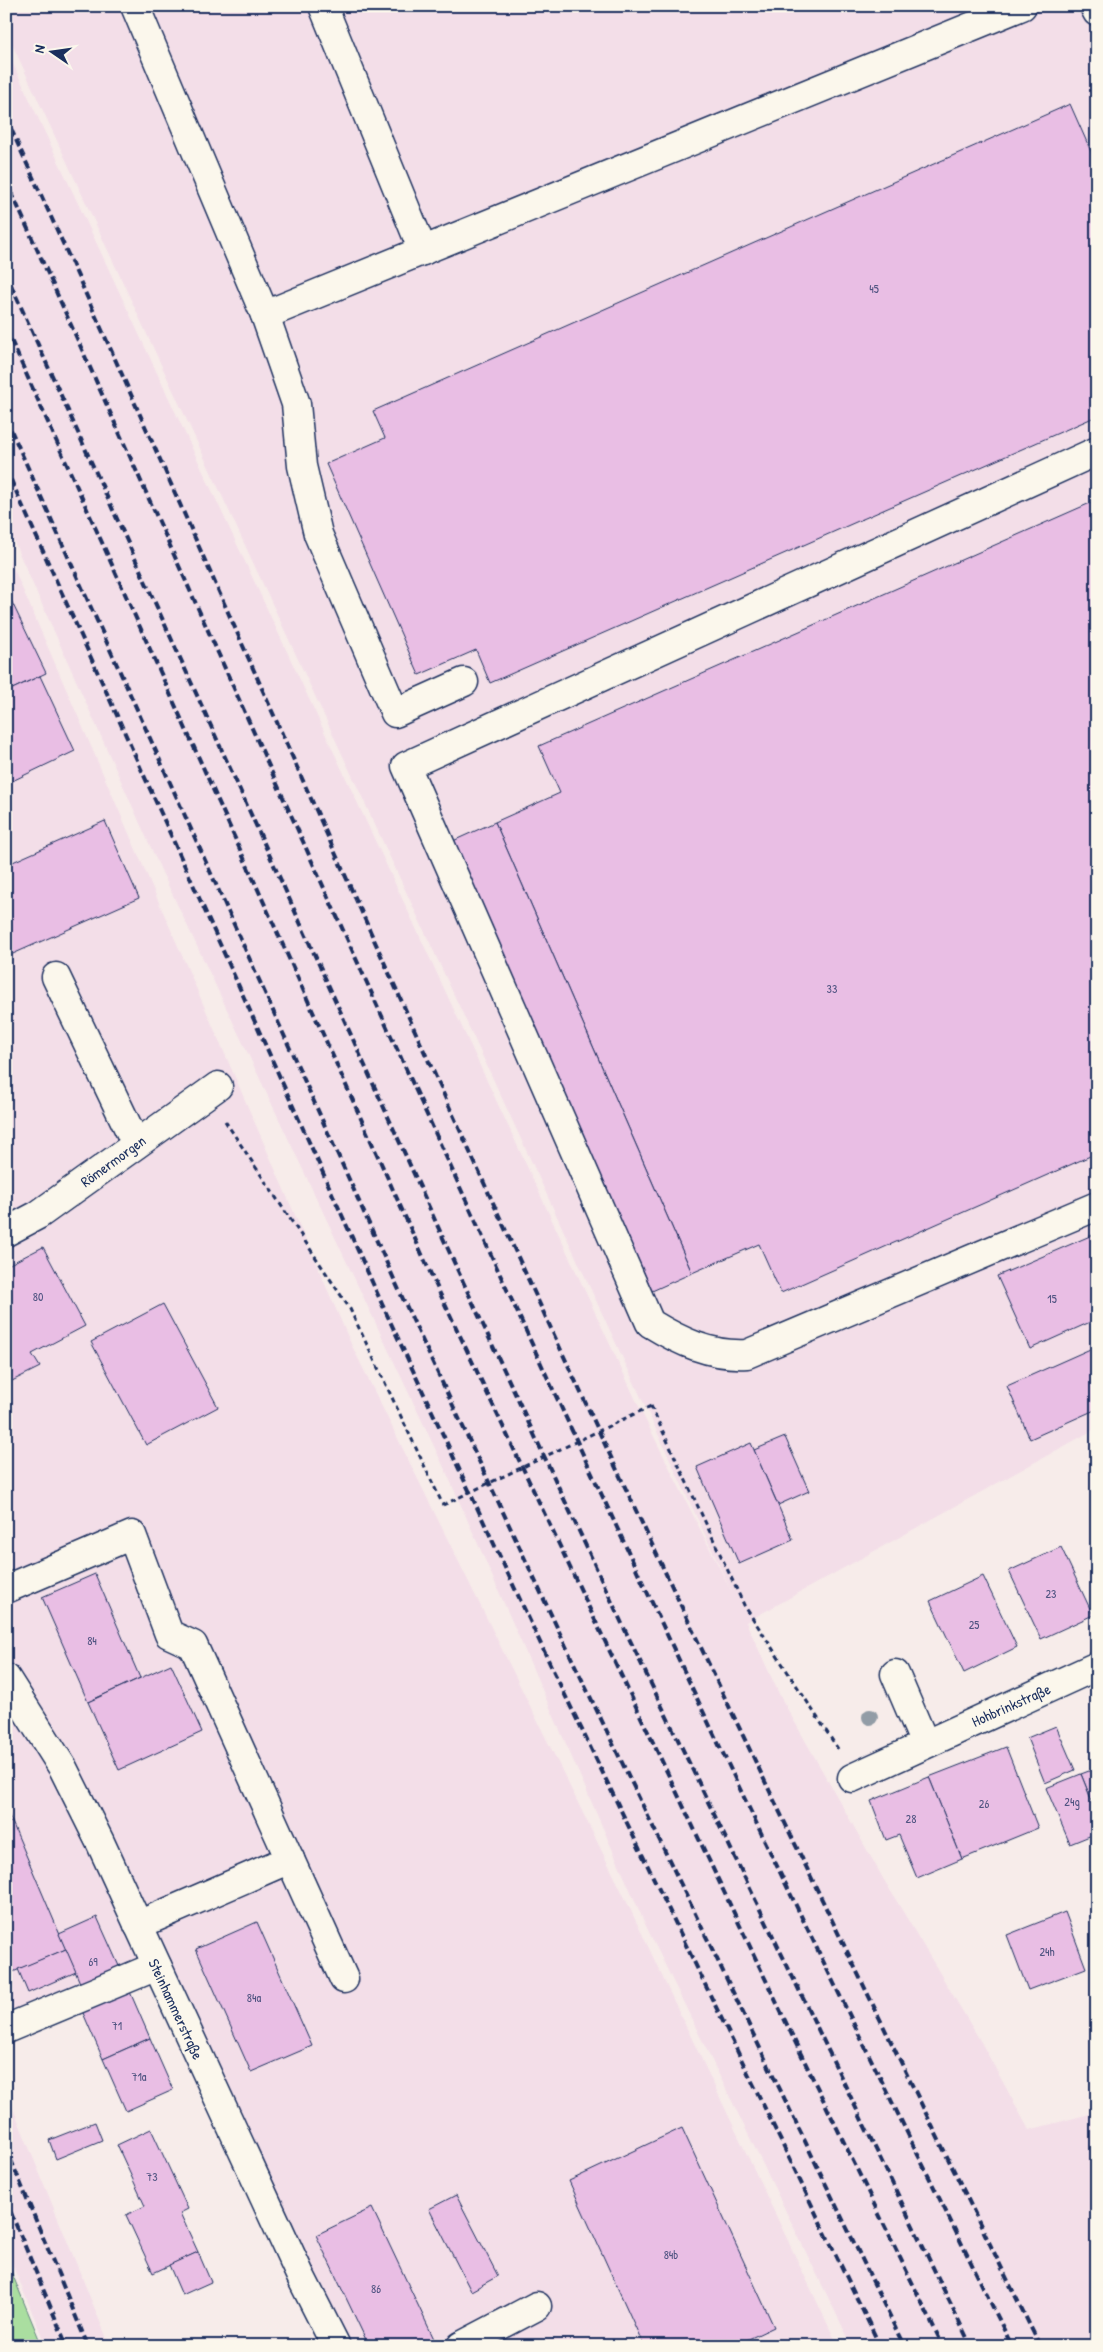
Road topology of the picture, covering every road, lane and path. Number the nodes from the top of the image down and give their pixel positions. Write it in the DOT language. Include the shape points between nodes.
graph roads {
  1 [pos="135,6"];
  2 [pos="323,6"];
  3 [pos="1022,6"];
  4 [pos="1094,6"];
  5 [pos="1097,12"];
  6 [pos="423,251"];
  7 [pos="264,316"];
  8 [pos="1097,451"];
  9 [pos="464,682"];
  10 [pos="56,977"];
  11 [pos="218,1086"];
  12 [pos="136,1144"];
  13 [pos="244,1147"];
  14 [pos="1097,1206"];
  15 [pos="6,1232"];
  16 [pos="6,1589"];
  17 [pos="1097,1666"];
  18 [pos="895,1674"];
  19 [pos="6,1678"];
  20 [pos="925,1744"];
  21 [pos="852,1778"];
  22 [pos="290,1859"];
  23 [pos="138,1925"];
  24 [pos="156,1966"];
  25 [pos="344,1979"];
  26 [pos="6,2029"];
  27 [pos="537,2306"];
  28 [pos="336,2346"];
  29 [pos="461,2346"];
  1 -- 7 [label="street"];
  2 -- 6 [label="street"];
  3 -- 6 [label="street"];
  4 -- 5 [label="street"];
  6 -- 7 [label="street"];
  7 -- 9 [label="street" via="296,404 302,466 318,534 394,713"];
  8 -- 14 [label="street" via="406,766 650,1323 699,1348 728,1355 747,1354"];
  10 -- 12 [label="street"];
  11 -- 12 [label="street, Römermorgen"];
  12 -- 15 [label="street, Römermorgen" via="38,1215"];
  13 -- 21 [label="path, bridge" via="350,1308 443,1505 651,1406 744,1605 810,1704"];
  16 -- 22 [label="street" via="132,1535 170,1634 193,1645"];
  17 -- 20 [label="street, Hohbrinkstraße"];
  18 -- 20 [label="street"];
  19 -- 23 [label="street, Steinhammerstraße" via="63,1768"];
  20 -- 21 [label="street, Hohbrinkstraße"];
  22 -- 23 [label="street"];
  22 -- 25 [label="street"];
  23 -- 24 [label="street, Steinhammerstraße"];
  24 -- 26 [label="street"];
  24 -- 28 [label="street, Steinhammerstraße"];
  27 -- 29 [label="street"];
}
